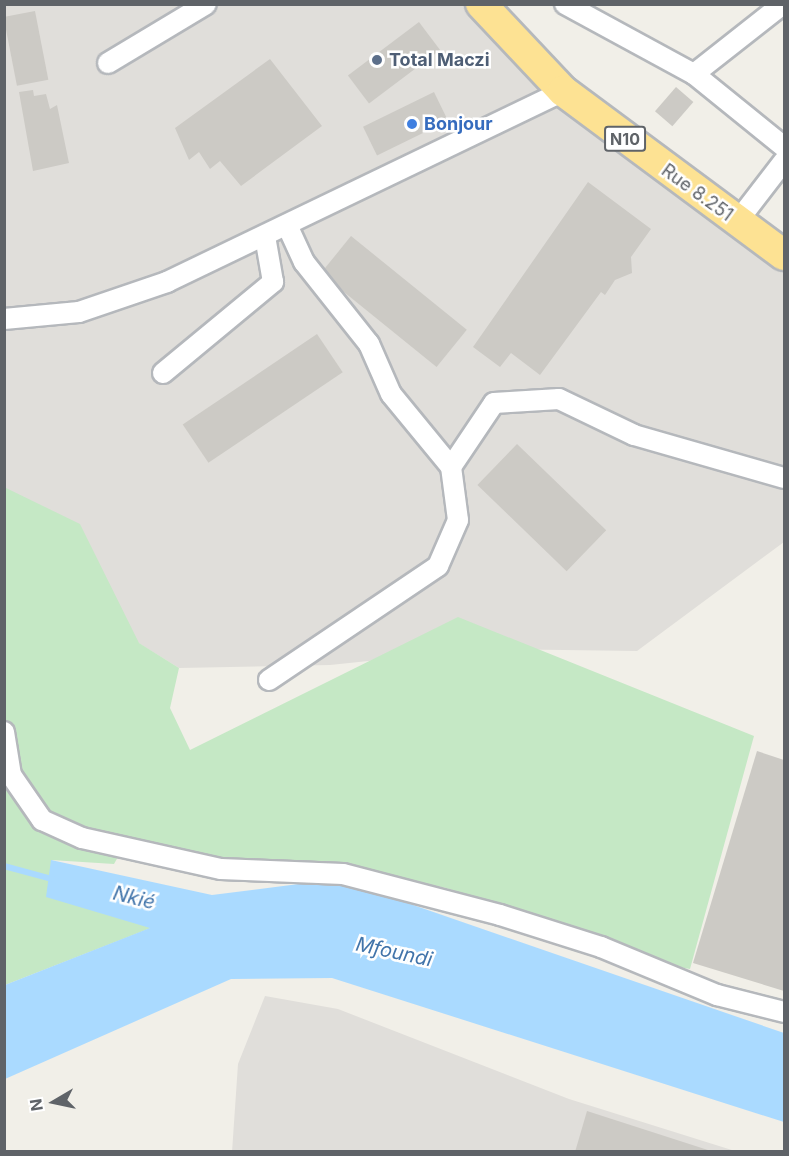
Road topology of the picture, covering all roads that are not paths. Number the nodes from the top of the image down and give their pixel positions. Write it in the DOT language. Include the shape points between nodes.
graph roads {
  1 [pos="206,4"];
  2 [pos="481,4"];
  3 [pos="564,4"];
  4 [pos="783,4"];
  5 [pos="108,63"];
  6 [pos="694,74"];
  7 [pos="563,91"];
  8 [pos="784,147"];
  9 [pos="784,161"];
  10 [pos="737,222"];
  11 [pos="287,225"];
  12 [pos="265,236"];
  13 [pos="784,255"];
  14 [pos="4,319"];
  15 [pos="163,373"];
  16 [pos="451,467"];
  17 [pos="784,478"];
  18 [pos="269,680"];
  19 [pos="4,732"];
  20 [pos="784,1012"];
  1 -- 5 [label="street"];
  2 -- 7 [label="highway, Rue 8.251 / N10"];
  3 -- 6 [label="street"];
  4 -- 6 [label="street"];
  6 -- 8 [label="street"];
  7 -- 10 [label="highway, Rue 8.251 / N10"];
  7 -- 11 [label="street"];
  9 -- 10 [label="street"];
  10 -- 13 [label="highway, Rue 8.251 / N10"];
  11 -- 12 [label="street"];
  11 -- 16 [label="street" via="304,262 369,344 391,394"];
  12 -- 14 [label="street" via="124,299 41,318"];
  12 -- 15 [label="street" via="273,282"];
  16 -- 17 [label="street" via="494,403 559,399 634,435"];
  16 -- 18 [label="street" via="458,520 438,566"];
  19 -- 20 [label="street" via="11,775 42,820 82,838 222,869 343,874 500,915 601,947 717,995"];
}
